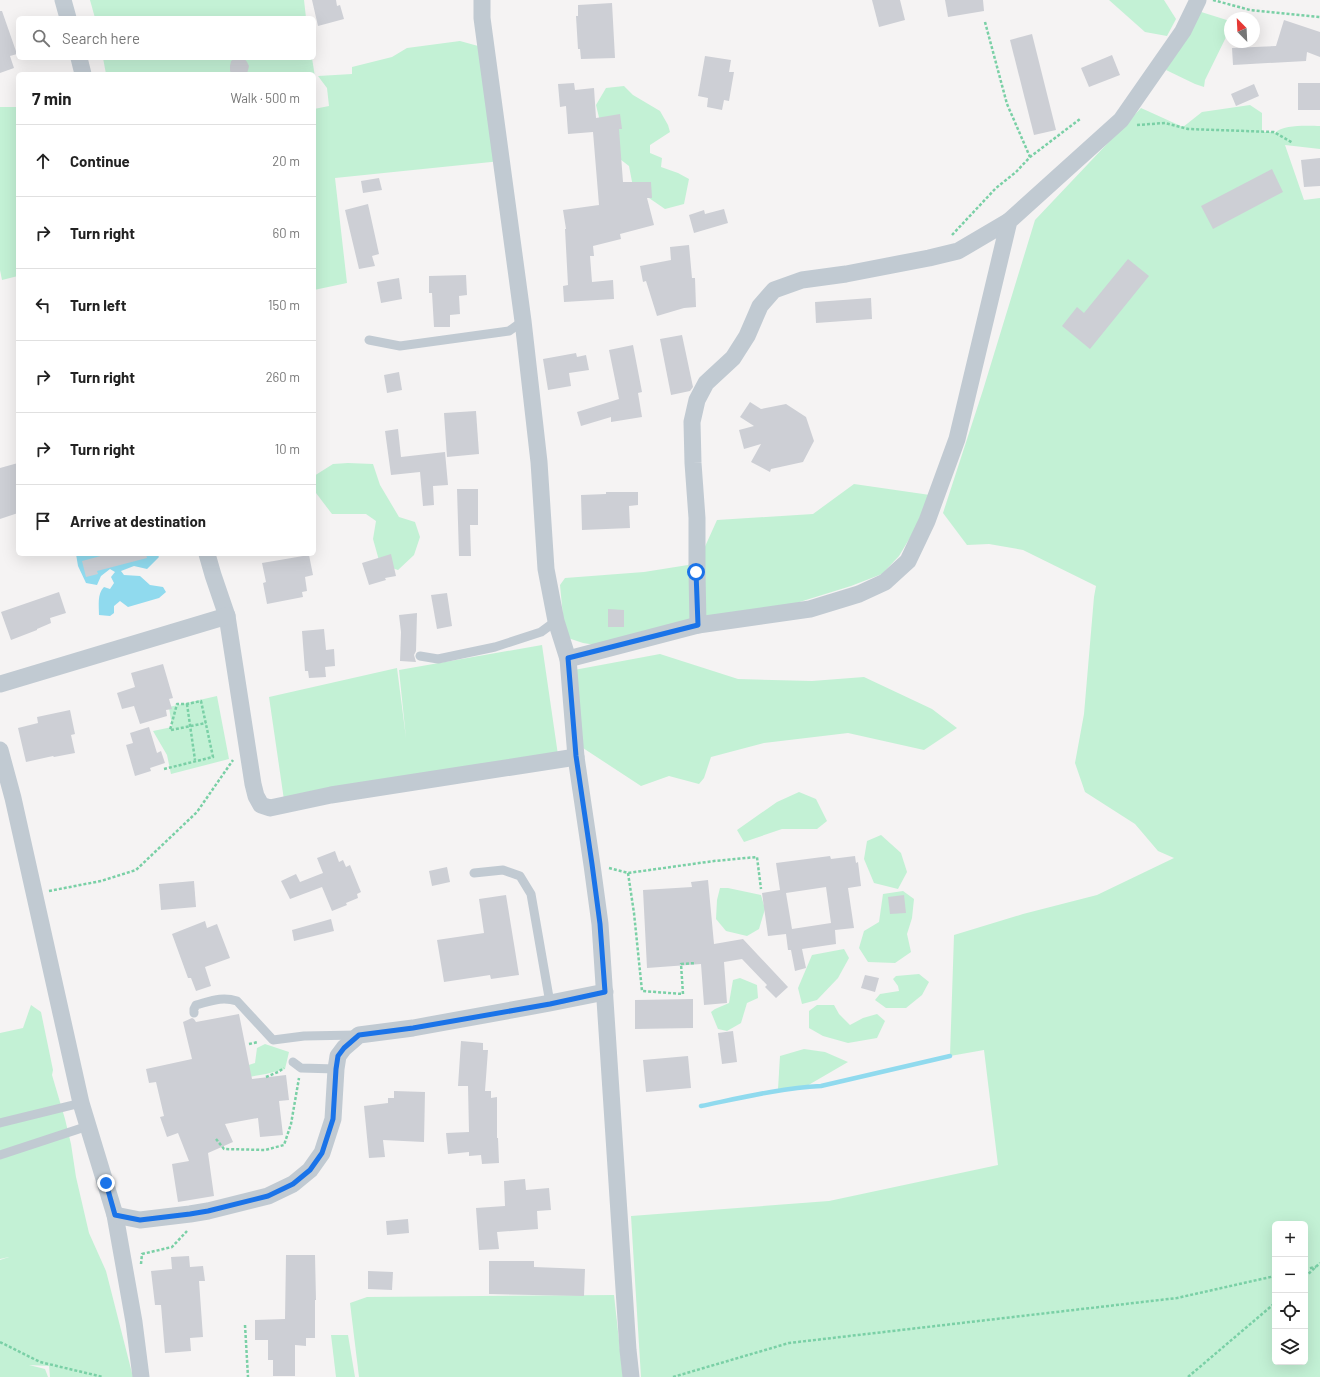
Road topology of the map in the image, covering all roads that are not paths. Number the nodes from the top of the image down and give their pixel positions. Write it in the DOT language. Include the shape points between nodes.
graph roads {
  1 [pos="63,0"];
  2 [pos="482,0"];
  3 [pos="1198,0"];
  4 [pos="67,16"];
  5 [pos="80,60"];
  6 [pos="82,72"];
  7 [pos="1009,222"];
  8 [pos="523,321"];
  9 [pos="369,340"];
  10 [pos="207,556"];
  11 [pos="227,616"];
  12 [pos="556,621"];
  13 [pos="698,625"];
  14 [pos="420,656"];
  15 [pos="568,658"];
  16 [pos="0,684"];
  17 [pos="0,750"];
  18 [pos="576,756"];
  19 [pos="6,800"];
  20 [pos="474,873"];
  21 [pos="605,992"];
  22 [pos="550,1004"];
  23 [pos="194,1013"];
  24 [pos="359,1035"];
  25 [pos="293,1062"];
  26 [pos="336,1069"];
  27 [pos="81,1103"];
  28 [pos="0,1123"];
  29 [pos="88,1126"];
  30 [pos="0,1155"];
  31 [pos="115,1215"];
  32 [pos="140,1377"];
  33 [pos="631,1377"];
  1 -- 4 [label="street"];
  2 -- 8 [label="street" via="482,18"];
  3 -- 7 [label="street" via="1183,31 1121,120"];
  5 -- 6 [label="street"];
  7 -- 13 [label="street" via="957,439 927,521 908,561 885,582 859,594 810,609"];
  7 -- 13 [label="street" via="958,251 846,274 802,280 774,290 760,306 747,336 733,358 706,383 697,400 692,422 697,518"];
  8 -- 9 [label="lane" via="509,331 400,346"];
  8 -- 12 [label="street" via="539,462 546,569"];
  10 -- 11 [label="street"];
  11 -- 16 [label="street"];
  11 -- 18 [label="street" via="256,796 261,805 270,808 331,795"];
  12 -- 14 [label="lane" via="541,632 495,647 438,659"];
  12 -- 15 [label="street"];
  13 -- 15 [label="street"];
  15 -- 18 [label="street"];
  17 -- 19 [label="street"];
  18 -- 21 [label="street" via="600,924"];
  19 -- 27 [label="street" via="34,894"];
  20 -- 22 [label="lane" via="503,870 520,876 531,894"];
  21 -- 22 [label="street"];
  21 -- 33 [label="street"];
  22 -- 24 [label="street"];
  23 -- 24 [label="lane" via="196,1005 222,998 230,999 237,1001 272,1040 304,1036"];
  24 -- 26 [label="street" via="338,1056"];
  25 -- 26 [label="lane" via="301,1068"];
  26 -- 31 [label="street" via="333,1119 322,1153 310,1170 293,1184 268,1196 208,1211 140,1220"];
  27 -- 28 [label="lane"];
  27 -- 29 [label="street"];
  29 -- 30 [label="lane"];
  29 -- 31 [label="street"];
  31 -- 32 [label="street" via="134,1322"];
}
